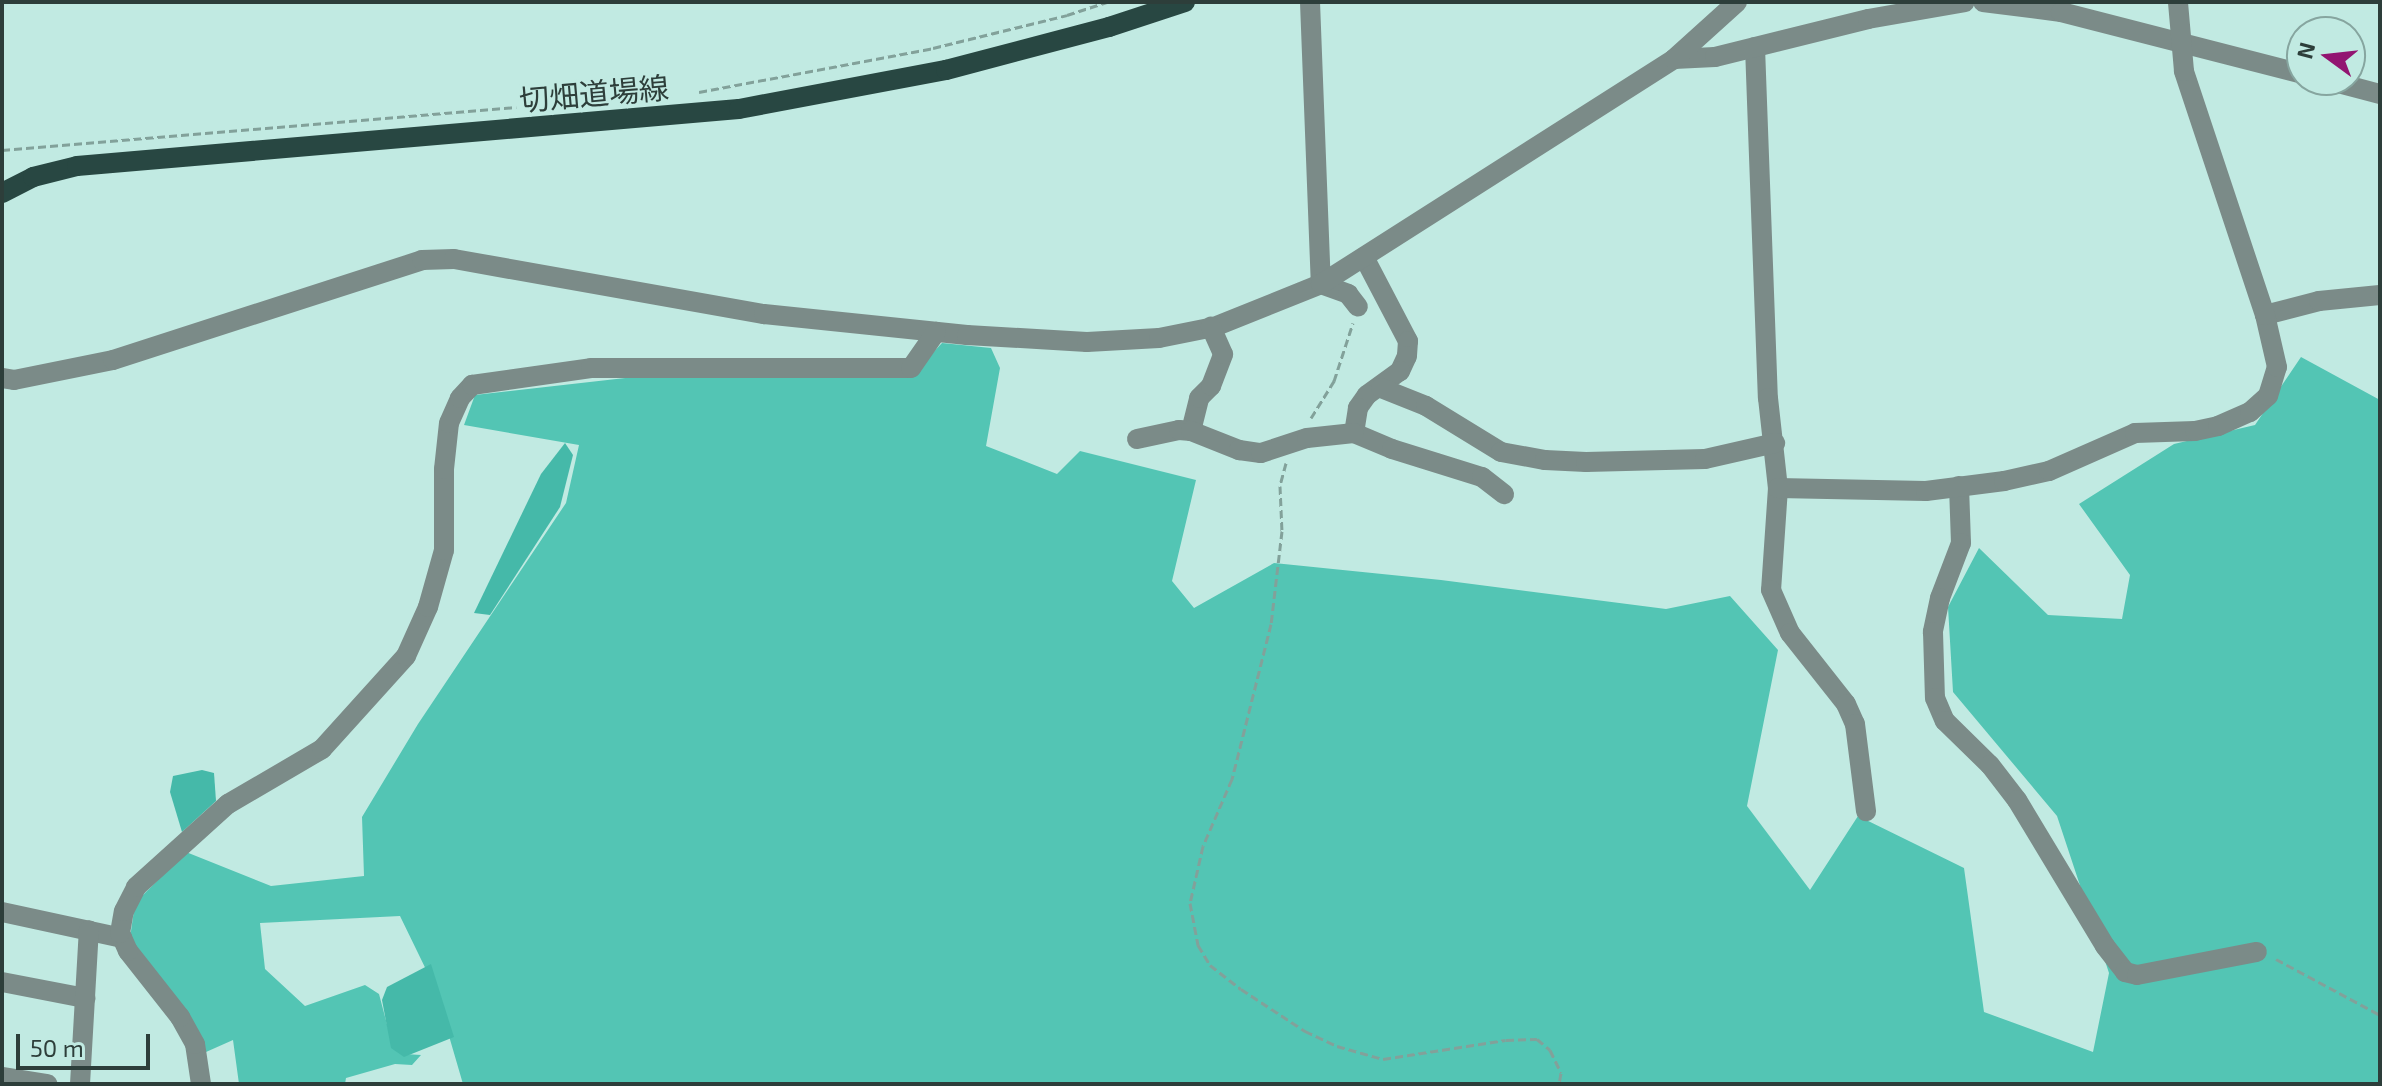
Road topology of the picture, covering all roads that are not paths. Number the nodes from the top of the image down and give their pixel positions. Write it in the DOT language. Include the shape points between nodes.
graph roads {
  1 [pos="1185,2"];
  2 [pos="1310,2"];
  3 [pos="1737,2"];
  4 [pos="1965,2"];
  5 [pos="1983,2"];
  6 [pos="2178,2"];
  7 [pos="2179,42"];
  8 [pos="1755,47"];
  9 [pos="1674,59"];
  10 [pos="2286,70"];
  11 [pos="2,193"];
  12 [pos="1364,257"];
  13 [pos="1321,284"];
  14 [pos="2380,295"];
  15 [pos="1358,307"];
  16 [pos="2265,315"];
  17 [pos="1211,327"];
  18 [pos="936,332"];
  19 [pos="2,378"];
  20 [pos="1381,388"];
  21 [pos="1191,431"];
  22 [pos="1354,433"];
  23 [pos="1137,439"];
  24 [pos="1775,443"];
  25 [pos="1959,486"];
  26 [pos="1778,488"];
  27 [pos="1504,494"];
  28 [pos="1866,811"];
  29 [pos="2,912"];
  30 [pos="89,930"];
  31 [pos="122,938"];
  32 [pos="2257,952"];
  33 [pos="2,982"];
  34 [pos="85,998"];
  35 [pos="2,1077"];
  36 [pos="47,1084"];
  37 [pos="80,1084"];
  38 [pos="201,1084"];
  1 -- 11 [label="main road, 切畑道場線" via="946,70 739,109 77,166 33,177"];
  2 -- 13 [label="street"];
  3 -- 9 [label="street"];
  4 -- 8 [label="street"];
  5 -- 7 [label="street" via="2061,12"];
  6 -- 7 [label="street"];
  7 -- 10 [label="street"];
  7 -- 16 [label="street"];
  8 -- 9 [label="street" via="1715,57"];
  8 -- 24 [label="street" via="1768,398"];
  9 -- 12 [label="street"];
  12 -- 13 [label="street"];
  12 -- 20 [label="street" via="1408,341 1400,371"];
  13 -- 15 [label="street" via="1348,294"];
  13 -- 17 [label="street"];
  14 -- 16 [label="street" via="2319,301"];
  16 -- 25 [label="street" via="2277,367 2268,396 2250,412 2195,431 2135,433 2049,471"];
  17 -- 18 [label="street" via="1159,338 1087,342"];
  17 -- 21 [label="street" via="1223,354 1211,386 1199,398"];
  18 -- 19 [label="street" via="764,314 482,261 422,260 113,360"];
  18 -- 31 [label="street" via="911,368 591,368 472,385 449,423 444,550 428,607 406,656 322,749 228,804 136,887 124,911"];
  20 -- 22 [label="street" via="1358,408"];
  20 -- 24 [label="street" via="1426,406 1501,452 1545,460 1705,459"];
  21 -- 22 [label="street" via="1261,453 1307,438"];
  21 -- 23 [label="street"];
  22 -- 27 [label="street" via="1482,477"];
  24 -- 26 [label="street"];
  25 -- 26 [label="street" via="1926,491"];
  25 -- 32 [label="street" via="1961,543 1933,632 1935,698 1945,721 2017,800 2125,972 2137,975"];
  26 -- 28 [label="street" via="1771,590 1790,633 1846,704 1855,724"];
  29 -- 30 [label="street"];
  30 -- 31 [label="street"];
  30 -- 34 [label="street"];
  31 -- 38 [label="street" via="195,1044"];
  33 -- 34 [label="street"];
  34 -- 37 [label="street"];
  35 -- 36 [label="street"];
}
